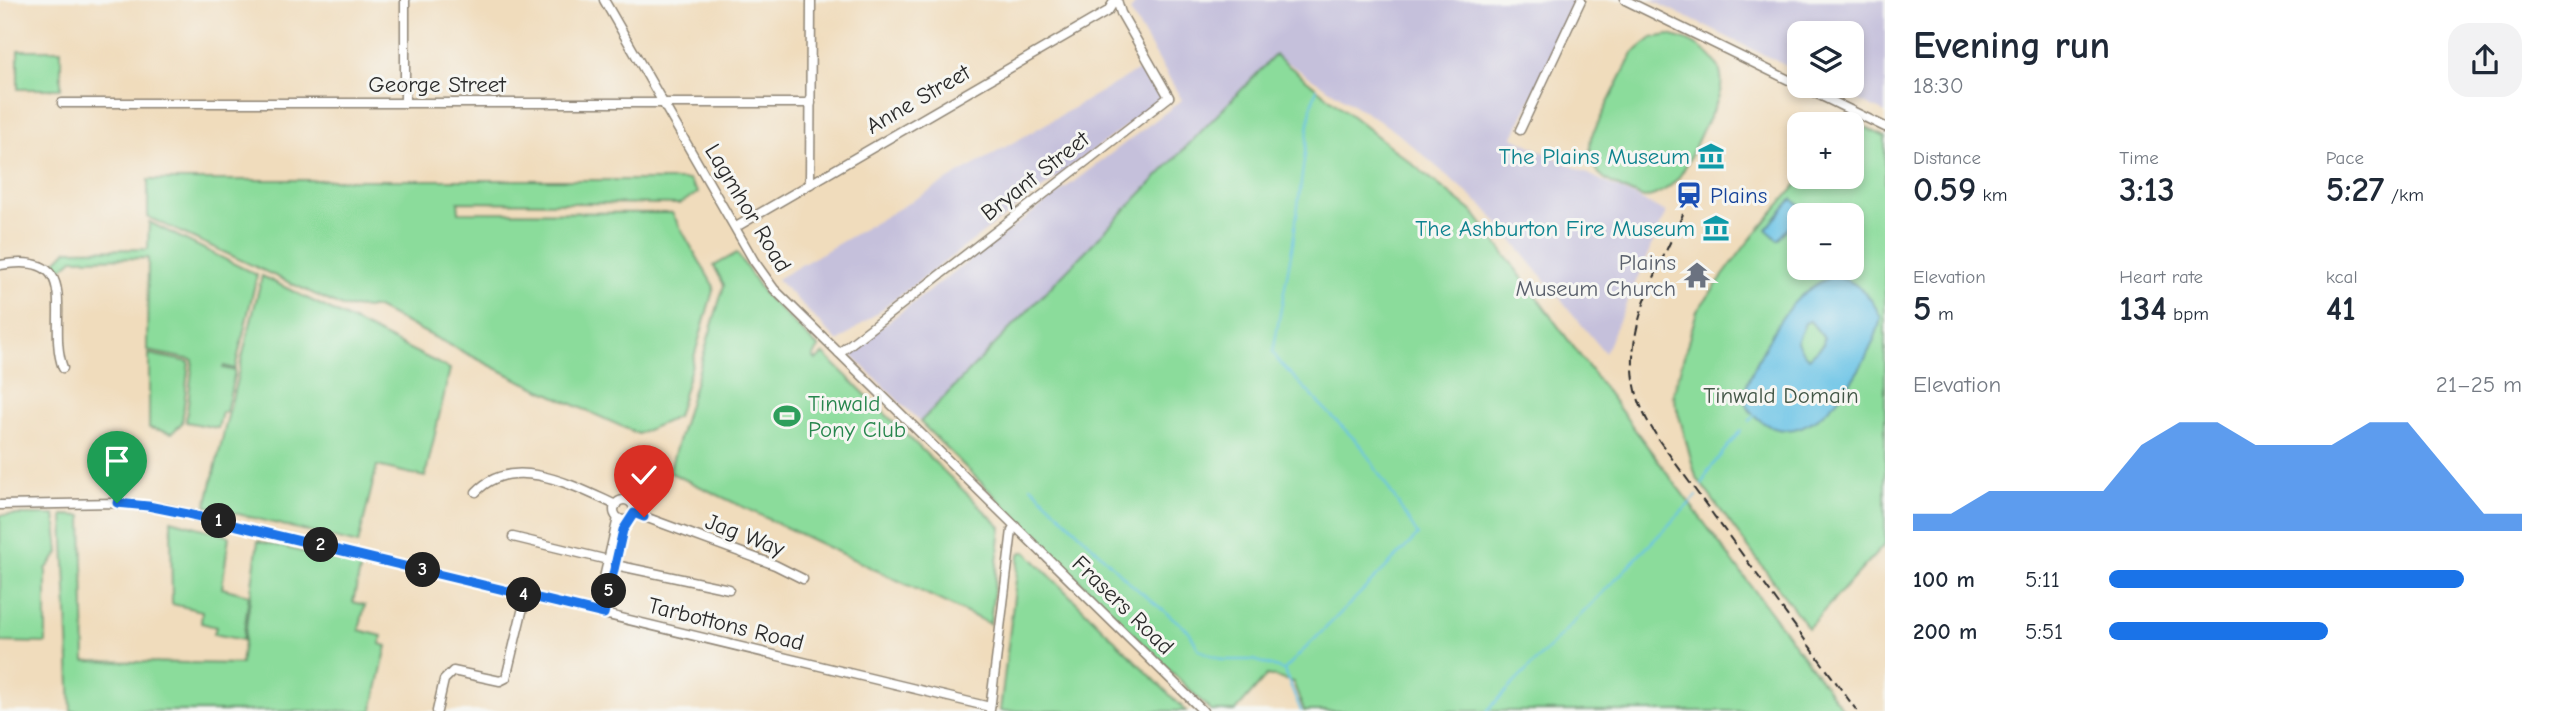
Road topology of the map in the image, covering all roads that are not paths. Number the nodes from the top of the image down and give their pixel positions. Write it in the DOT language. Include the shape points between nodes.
graph roads {
  1 [pos="405,0"];
  2 [pos="604,0"];
  3 [pos="811,0"];
  4 [pos="1116,0"];
  5 [pos="1581,0"];
  6 [pos="1625,0"];
  7 [pos="1787,79"];
  8 [pos="1826,98"];
  9 [pos="62,103"];
  10 [pos="405,103"];
  11 [pos="663,103"];
  12 [pos="811,103"];
  13 [pos="1885,127"];
  14 [pos="1520,130"];
  15 [pos="810,184"];
  16 [pos="736,227"];
  17 [pos="0,265"];
  18 [pos="838,353"];
  19 [pos="63,368"];
  20 [pos="476,492"];
  21 [pos="0,505"];
  22 [pos="616,505"];
  23 [pos="631,516"];
  24 [pos="618,519"];
  25 [pos="1015,526"];
  26 [pos="513,537"];
  27 [pos="612,562"];
  28 [pos="803,579"];
  29 [pos="729,589"];
  30 [pos="526,595"];
  31 [pos="600,613"];
  32 [pos="990,709"];
  33 [pos="437,711"];
  34 [pos="1203,711"];
  1 -- 10 [label="street"];
  2 -- 11 [label="street, Lagmhor Road"];
  3 -- 12 [label="street"];
  4 -- 15 [label="street, Anne Street" via="1108,11"];
  4 -- 18 [label="street, Bryant Street" via="1169,97"];
  5 -- 14 [label="street"];
  6 -- 7 [label="street"];
  8 -- 13 [label="street"];
  9 -- 10 [label="street, George Street"];
  10 -- 11 [label="street, George Street"];
  11 -- 12 [label="street, George Street"];
  11 -- 16 [label="street, Lagmhor Road"];
  12 -- 15 [label="street"];
  15 -- 16 [label="street, Anne Street"];
  16 -- 18 [label="street, Lagmhor Road" via="774,289"];
  17 -- 19 [label="street" via="34,263 54,278"];
  18 -- 25 [label="street, Lagmhor Road"];
  20 -- 22 [label="street" via="491,480 537,474"];
  21 -- 30 [label="street, Tarbottons Road" via="158,507"];
  22 -- 23 [label="street" via="628,501 634,509"];
  22 -- 24 [label="street"];
  23 -- 24 [label="street"];
  23 -- 27 [label="street"];
  23 -- 28 [label="street, Jag Way" via="775,565"];
  24 -- 27 [label="street"];
  25 -- 32 [label="street"];
  25 -- 34 [label="street, Frasers Road"];
  26 -- 27 [label="street"];
  27 -- 29 [label="street"];
  27 -- 31 [label="street"];
  30 -- 31 [label="street, Tarbottons Road"];
  30 -- 33 [label="street" via="506,678 499,681 453,671 444,680"];
  31 -- 32 [label="street, Tarbottons Road"];
}
